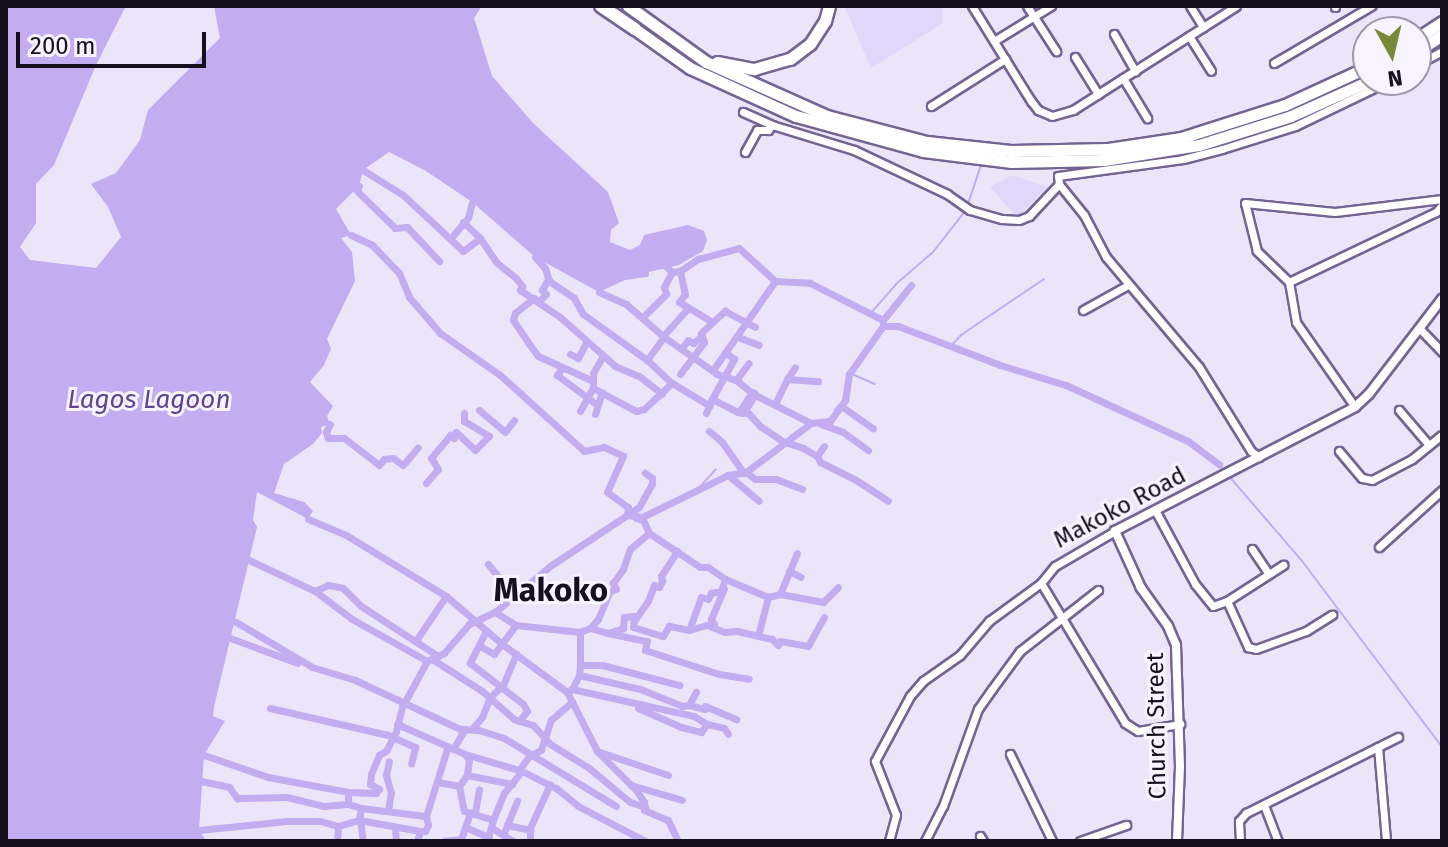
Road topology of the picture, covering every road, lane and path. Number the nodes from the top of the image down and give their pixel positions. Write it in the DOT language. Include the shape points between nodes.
graph roads {
  1 [pos="601,6"];
  2 [pos="609,6"];
  3 [pos="628,6"];
  4 [pos="829,6"];
  5 [pos="972,6"];
  6 [pos="1027,6"];
  7 [pos="1051,6"];
  8 [pos="1190,6"];
  9 [pos="1236,6"];
  10 [pos="1371,6"];
  11 [pos="1034,17"];
  12 [pos="1203,27"];
  13 [pos="635,29"];
  14 [pos="1114,34"];
  15 [pos="1189,36"];
  16 [pos="994,41"];
  17 [pos="686,49"];
  18 [pos="1056,51"];
  19 [pos="1075,57"];
  20 [pos="1005,59"];
  21 [pos="1274,63"];
  22 [pos="1135,71"];
  23 [pos="1211,71"];
  24 [pos="1352,74"];
  25 [pos="1123,78"];
  26 [pos="1352,89"];
  27 [pos="1098,94"];
  28 [pos="1358,96"];
  29 [pos="931,106"];
  30 [pos="743,112"];
  31 [pos="1147,118"];
  32 [pos="772,125"];
  33 [pos="953,151"];
  34 [pos="745,152"];
  35 [pos="1011,156"];
  36 [pos="1059,184"];
  37 [pos="1442,199"];
  38 [pos="1442,205"];
  39 [pos="1289,282"];
  40 [pos="1128,285"];
  41 [pos="1442,299"];
  42 [pos="1083,310"];
  43 [pos="1420,329"];
  44 [pos="1442,352"];
  45 [pos="1355,407"];
  46 [pos="1399,410"];
  47 [pos="1442,435"];
  48 [pos="1429,445"];
  49 [pos="1339,451"];
  50 [pos="1259,457"];
  51 [pos="1442,490"];
  52 [pos="1155,510"];
  53 [pos="1115,531"];
  54 [pos="1379,547"];
  55 [pos="1252,549"];
  56 [pos="1283,565"];
  57 [pos="1269,574"];
  58 [pos="1041,583"];
  59 [pos="1098,590"];
  60 [pos="1227,601"];
  61 [pos="1332,615"];
  62 [pos="1063,618"];
  63 [pos="1180,724"];
  64 [pos="1398,737"];
  65 [pos="1378,747"];
  66 [pos="1010,754"];
  67 [pos="1264,805"];
  68 [pos="1126,825"];
  69 [pos="889,841"];
  70 [pos="925,841"];
  71 [pos="1052,841"];
  72 [pos="1080,841"];
  73 [pos="1177,841"];
  74 [pos="1240,841"];
  75 [pos="1278,841"];
  76 [pos="1386,841"];
  1 -- 13 [label="highway"];
  2 -- 13 [label="highway"];
  3 -- 17 [label="main road"];
  4 -- 17 [label="main road" via="810,44 779,63 740,69"];
  5 -- 16 [label="street"];
  6 -- 11 [label="street"];
  7 -- 11 [label="street"];
  8 -- 12 [label="street"];
  9 -- 12 [label="street"];
  10 -- 21 [label="street"];
  11 -- 16 [label="street"];
  11 -- 18 [label="street"];
  12 -- 15 [label="street"];
  13 -- 33 [label="main road" via="716,82 796,116 855,135"];
  14 -- 22 [label="street"];
  15 -- 22 [label="street"];
  15 -- 23 [label="street"];
  16 -- 20 [label="street"];
  17 -- 33 [label="main road" via="731,76 827,116"];
  19 -- 27 [label="street"];
  20 -- 27 [label="street" via="1045,115 1066,114"];
  20 -- 29 [label="street"];
  22 -- 25 [label="street"];
  24 -- 35 [label="main road" via="1285,105 1181,138"];
  25 -- 27 [label="street"];
  25 -- 31 [label="street"];
  26 -- 35 [label="main road" via="1291,116 1199,145 1119,159"];
  28 -- 36 [label="street" via="1264,136 1183,159 1058,176"];
  30 -- 32 [label="street"];
  32 -- 34 [label="street" via="757,130"];
  32 -- 36 [label="street" via="854,150 970,210 1002,219 1022,219"];
  33 -- 35 [label="main road"];
  36 -- 40 [label="street"];
  37 -- 39 [label="street" via="1335,212 1245,203 1257,251"];
  38 -- 39 [label="street"];
  39 -- 45 [label="street" via="1296,322"];
  40 -- 42 [label="street"];
  40 -- 50 [label="street" via="1199,367"];
  41 -- 43 [label="street, Makoko Road"];
  43 -- 44 [label="street"];
  43 -- 45 [label="street, Makoko Road"];
  45 -- 50 [label="street, Makoko Road"];
  46 -- 48 [label="street"];
  47 -- 48 [label="street"];
  48 -- 49 [label="street" via="1372,480 1362,478"];
  50 -- 52 [label="street, Makoko Road"];
  51 -- 54 [label="street"];
  52 -- 53 [label="street, Makoko Road"];
  52 -- 60 [label="street" via="1209,603"];
  53 -- 58 [label="street, Makoko Road" via="1069,556"];
  53 -- 63 [label="street, Church Street" via="1141,588 1173,635"];
  55 -- 57 [label="street"];
  56 -- 57 [label="street"];
  57 -- 60 [label="street"];
  58 -- 62 [label="street"];
  58 -- 69 [label="street, Makoko Road" via="918,685 900,711 875,761 896,815"];
  59 -- 62 [label="street"];
  60 -- 61 [label="street" via="1248,647 1256,649"];
  62 -- 63 [label="street" via="1125,723 1138,731"];
  62 -- 70 [label="street" via="1020,651 978,709 940,815"];
  63 -- 73 [label="street, Church Street"];
  64 -- 65 [label="street"];
  65 -- 67 [label="street"];
  65 -- 76 [label="street"];
  66 -- 71 [label="street"];
  67 -- 74 [label="street" via="1239,821"];
  67 -- 75 [label="street"];
  68 -- 72 [label="street"];
}
